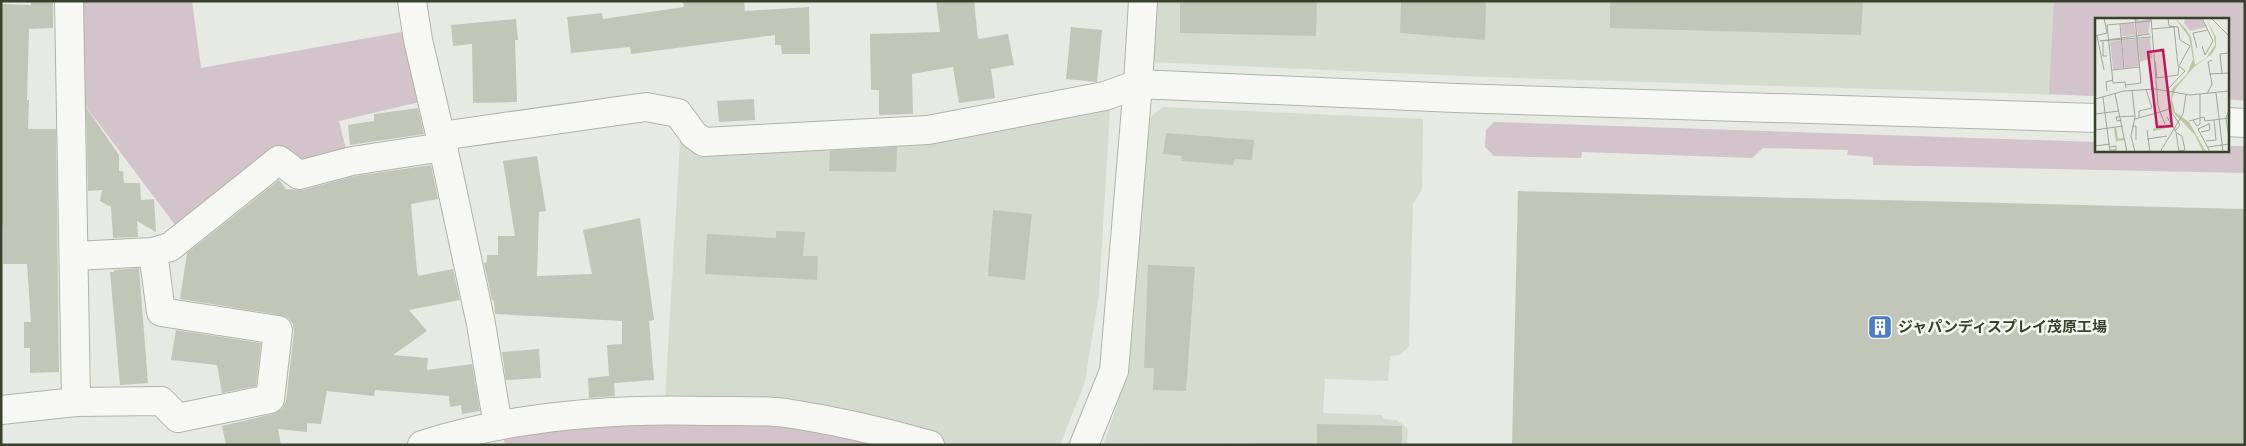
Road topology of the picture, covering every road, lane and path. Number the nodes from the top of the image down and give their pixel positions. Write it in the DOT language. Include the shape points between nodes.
graph roads {
  1 [pos="69,1"];
  2 [pos="412,1"];
  3 [pos="1142,1"];
  4 [pos="1138,84"];
  5 [pos="2095,118"];
  6 [pos="2228,122"];
  7 [pos="2245,123"];
  8 [pos="442,147"];
  9 [pos="153,252"];
  10 [pos="74,256"];
  11 [pos="76,402"];
  12 [pos="1,410"];
  13 [pos="498,426"];
  14 [pos="422,445"];
  15 [pos="930,445"];
  16 [pos="1084,445"];
  1 -- 10 [label="street"];
  2 -- 8 [label="street"];
  3 -- 4 [label="street"];
  4 -- 5 [label="street" via="1455,98"];
  4 -- 8 [label="street" via="1106,96 928,130 704,142 694,135 678,114 646,107 448,135"];
  4 -- 16 [label="street" via="1114,372"];
  6 -- 7 [label="street"];
  8 -- 9 [label="street" via="352,161 299,175 279,160 170,247"];
  8 -- 13 [label="street"];
  9 -- 10 [label="street"];
  9 -- 11 [label="street" via="161,312 278,330 270,399 178,418 161,401"];
  10 -- 11 [label="street"];
  11 -- 12 [label="street"];
  13 -- 14 [label="street" via="455,434"];
  13 -- 15 [label="street" via="535,418 654,410 785,413 893,434"];
}
